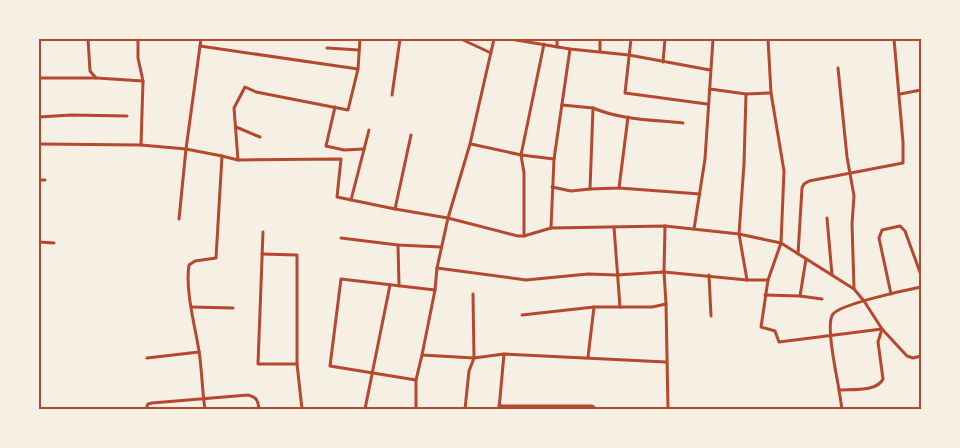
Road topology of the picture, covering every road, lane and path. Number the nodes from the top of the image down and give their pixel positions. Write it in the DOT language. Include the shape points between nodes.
graph roads {
  1 [pos="88,39"];
  2 [pos="138,39"];
  3 [pos="201,39"];
  4 [pos="360,39"];
  5 [pos="400,39"];
  6 [pos="461,39"];
  7 [pos="494,39"];
  8 [pos="510,39"];
  9 [pos="557,39"];
  10 [pos="600,39"];
  11 [pos="631,39"];
  12 [pos="665,39"];
  13 [pos="713,39"];
  14 [pos="768,39"];
  15 [pos="894,39"];
  16 [pos="544,44"];
  17 [pos="200,46"];
  18 [pos="557,46"];
  19 [pos="327,48"];
  20 [pos="570,49"];
  21 [pos="359,50"];
  22 [pos="600,51"];
  23 [pos="491,52"];
  24 [pos="629,55"];
  25 [pos="663,62"];
  26 [pos="838,68"];
  27 [pos="358,69"];
  28 [pos="710,70"];
  29 [pos="39,78"];
  30 [pos="97,78"];
  31 [pos="143,81"];
  32 [pos="710,89"];
  33 [pos="921,90"];
  34 [pos="771,93"];
  35 [pos="746,94"];
  36 [pos="899,94"];
  37 [pos="392,95"];
  38 [pos="707,104"];
  39 [pos="562,105"];
  40 [pos="335,107"];
  41 [pos="593,108"];
  42 [pos="128,116"];
  43 [pos="39,117"];
  44 [pos="628,117"];
  45 [pos="683,123"];
  46 [pos="236,127"];
  47 [pos="369,130"];
  48 [pos="411,135"];
  49 [pos="260,137"];
  50 [pos="39,144"];
  51 [pos="470,144"];
  52 [pos="141,145"];
  53 [pos="186,149"];
  54 [pos="364,149"];
  55 [pos="521,155"];
  56 [pos="222,156"];
  57 [pos="554,159"];
  58 [pos="238,160"];
  59 [pos="850,174"];
  60 [pos="39,180"];
  61 [pos="45,180"];
  62 [pos="552,187"];
  63 [pos="619,188"];
  64 [pos="590,189"];
  65 [pos="700,194"];
  66 [pos="351,200"];
  67 [pos="395,209"];
  68 [pos="179,218"];
  69 [pos="448,218"];
  70 [pos="827,218"];
  71 [pos="666,226"];
  72 [pos="614,227"];
  73 [pos="551,228"];
  74 [pos="694,229"];
  75 [pos="263,232"];
  76 [pos="739,234"];
  77 [pos="524,236"];
  78 [pos="341,238"];
  79 [pos="39,242"];
  80 [pos="54,243"];
  81 [pos="781,244"];
  82 [pos="398,245"];
  83 [pos="442,247"];
  84 [pos="262,254"];
  85 [pos="798,254"];
  86 [pos="806,259"];
  87 [pos="437,268"];
  88 [pos="664,272"];
  89 [pos="617,275"];
  90 [pos="709,275"];
  91 [pos="921,275"];
  92 [pos="832,276"];
  93 [pos="746,280"];
  94 [pos="768,280"];
  95 [pos="390,285"];
  96 [pos="399,286"];
  97 [pos="921,287"];
  98 [pos="854,289"];
  99 [pos="435,290"];
  100 [pos="473,294"];
  101 [pos="891,294"];
  102 [pos="766,295"];
  103 [pos="800,296"];
  104 [pos="822,299"];
  105 [pos="864,301"];
  106 [pos="666,304"];
  107 [pos="594,306"];
  108 [pos="192,307"];
  109 [pos="620,307"];
  110 [pos="233,308"];
  111 [pos="522,315"];
  112 [pos="711,316"];
  113 [pos="882,329"];
  114 [pos="830,335"];
  115 [pos="199,352"];
  116 [pos="504,354"];
  117 [pos="422,355"];
  118 [pos="921,356"];
  119 [pos="588,357"];
  120 [pos="147,358"];
  121 [pos="474,358"];
  122 [pos="666,362"];
  123 [pos="297,364"];
  124 [pos="372,374"];
  125 [pos="416,380"];
  126 [pos="839,390"];
  127 [pos="203,398"];
  128 [pos="499,408"];
  129 [pos="146,409"];
  130 [pos="205,409"];
  131 [pos="259,409"];
  132 [pos="302,409"];
  133 [pos="365,409"];
  134 [pos="416,409"];
  135 [pos="465,409"];
  136 [pos="596,409"];
  137 [pos="668,409"];
  138 [pos="842,409"];
  1 -- 30 [label="street" via="90,71"];
  2 -- 31 [label="street"];
  3 -- 17 [label="street"];
  4 -- 21 [label="street"];
  5 -- 37 [label="street"];
  6 -- 23 [label="street"];
  7 -- 23 [label="street"];
  8 -- 16 [label="street"];
  9 -- 18 [label="street"];
  10 -- 22 [label="street"];
  11 -- 24 [label="street"];
  12 -- 25 [label="street"];
  13 -- 28 [label="street"];
  14 -- 34 [label="street"];
  15 -- 36 [label="street"];
  16 -- 18 [label="street"];
  16 -- 55 [label="street"];
  17 -- 27 [label="street"];
  17 -- 53 [label="street"];
  18 -- 20 [label="street"];
  19 -- 21 [label="street"];
  20 -- 22 [label="street"];
  20 -- 39 [label="street"];
  21 -- 27 [label="street"];
  22 -- 24 [label="street"];
  23 -- 51 [label="street"];
  24 -- 25 [label="street"];
  24 -- 38 [label="street" via="625,93"];
  25 -- 28 [label="street"];
  26 -- 59 [label="street"];
  27 -- 40 [label="street" via="348,110"];
  28 -- 32 [label="street"];
  29 -- 30 [label="street"];
  30 -- 31 [label="street"];
  31 -- 52 [label="street"];
  32 -- 35 [label="street"];
  32 -- 38 [label="street"];
  33 -- 36 [label="street"];
  34 -- 35 [label="street"];
  34 -- 81 [label="street" via="784,171"];
  35 -- 76 [label="street"];
  36 -- 59 [label="street" via="903,163"];
  38 -- 65 [label="street"];
  39 -- 41 [label="street"];
  39 -- 57 [label="street"];
  40 -- 46 [label="street" via="256,92 246,87 234,108"];
  40 -- 54 [label="street" via="326,146 344,150"];
  41 -- 44 [label="street"];
  41 -- 64 [label="street"];
  42 -- 43 [label="street"];
  44 -- 45 [label="street"];
  44 -- 63 [label="street"];
  46 -- 49 [label="street"];
  46 -- 58 [label="street"];
  47 -- 54 [label="street"];
  48 -- 67 [label="street"];
  50 -- 52 [label="street"];
  51 -- 55 [label="street"];
  51 -- 69 [label="street"];
  52 -- 53 [label="street"];
  53 -- 56 [label="street"];
  53 -- 68 [label="street"];
  54 -- 66 [label="street"];
  55 -- 57 [label="street"];
  55 -- 77 [label="street"];
  56 -- 58 [label="street"];
  56 -- 108 [label="street" via="216,258 195,261 189,266"];
  57 -- 62 [label="street"];
  58 -- 66 [label="street" via="342,159 337,197"];
  59 -- 85 [label="street" via="804,184"];
  59 -- 98 [label="street" via="854,196"];
  60 -- 61 [label="street"];
  62 -- 64 [label="street" via="571,192"];
  62 -- 73 [label="street"];
  63 -- 64 [label="street"];
  63 -- 65 [label="street"];
  65 -- 74 [label="street"];
  66 -- 67 [label="street"];
  67 -- 69 [label="street"];
  69 -- 77 [label="street"];
  69 -- 83 [label="street"];
  70 -- 92 [label="street"];
  71 -- 72 [label="street"];
  71 -- 74 [label="street"];
  71 -- 88 [label="street"];
  72 -- 73 [label="street"];
  72 -- 89 [label="street"];
  73 -- 77 [label="street"];
  74 -- 76 [label="street"];
  75 -- 84 [label="street"];
  76 -- 81 [label="street"];
  76 -- 93 [label="street"];
  78 -- 82 [label="street"];
  79 -- 80 [label="street"];
  81 -- 85 [label="street"];
  81 -- 94 [label="street"];
  82 -- 83 [label="street"];
  82 -- 96 [label="street"];
  83 -- 87 [label="street"];
  84 -- 123 [label="street" via="297,255"];
  84 -- 123 [label="street" via="258,364"];
  85 -- 86 [label="street"];
  86 -- 92 [label="street"];
  86 -- 103 [label="street"];
  87 -- 89 [label="street" via="526,280 588,274"];
  87 -- 99 [label="street"];
  88 -- 89 [label="street"];
  88 -- 90 [label="street"];
  88 -- 106 [label="street"];
  89 -- 109 [label="street"];
  90 -- 93 [label="street"];
  90 -- 112 [label="street"];
  91 -- 101 [label="street" via="905,231 900,226 882,230 879,238"];
  92 -- 98 [label="street"];
  93 -- 94 [label="street"];
  94 -- 102 [label="street"];
  95 -- 96 [label="street"];
  95 -- 124 [label="street"];
  95 -- 124 [label="street" via="341,279 330,366"];
  96 -- 99 [label="street"];
  97 -- 101 [label="street"];
  98 -- 105 [label="street"];
  99 -- 117 [label="street"];
  100 -- 121 [label="street"];
  101 -- 105 [label="street"];
  102 -- 103 [label="street"];
  102 -- 114 [label="street" via="761,327 775,331 779,342"];
  103 -- 104 [label="street"];
  105 -- 113 [label="street"];
  105 -- 114 [label="street" via="833,314"];
  106 -- 109 [label="street"];
  106 -- 122 [label="street"];
  107 -- 109 [label="street"];
  107 -- 111 [label="street"];
  107 -- 119 [label="street"];
  108 -- 110 [label="street"];
  108 -- 115 [label="street"];
  113 -- 114 [label="street"];
  113 -- 118 [label="street" via="907,356"];
  113 -- 126 [label="street" via="878,342 882,383 873,387"];
  114 -- 126 [label="street"];
  115 -- 120 [label="street"];
  115 -- 127 [label="street"];
  116 -- 119 [label="street"];
  116 -- 121 [label="street"];
  116 -- 128 [label="street"];
  117 -- 121 [label="street"];
  117 -- 125 [label="street"];
  119 -- 122 [label="street"];
  121 -- 135 [label="street"];
  122 -- 137 [label="street"];
  123 -- 132 [label="street"];
  124 -- 125 [label="street"];
  124 -- 133 [label="street"];
  125 -- 134 [label="street"];
  126 -- 138 [label="street"];
  127 -- 129 [label="street" via="152,403"];
  127 -- 130 [label="street"];
  127 -- 131 [label="street" via="254,396"];
  128 -- 136 [label="street" via="592,406"];
}
